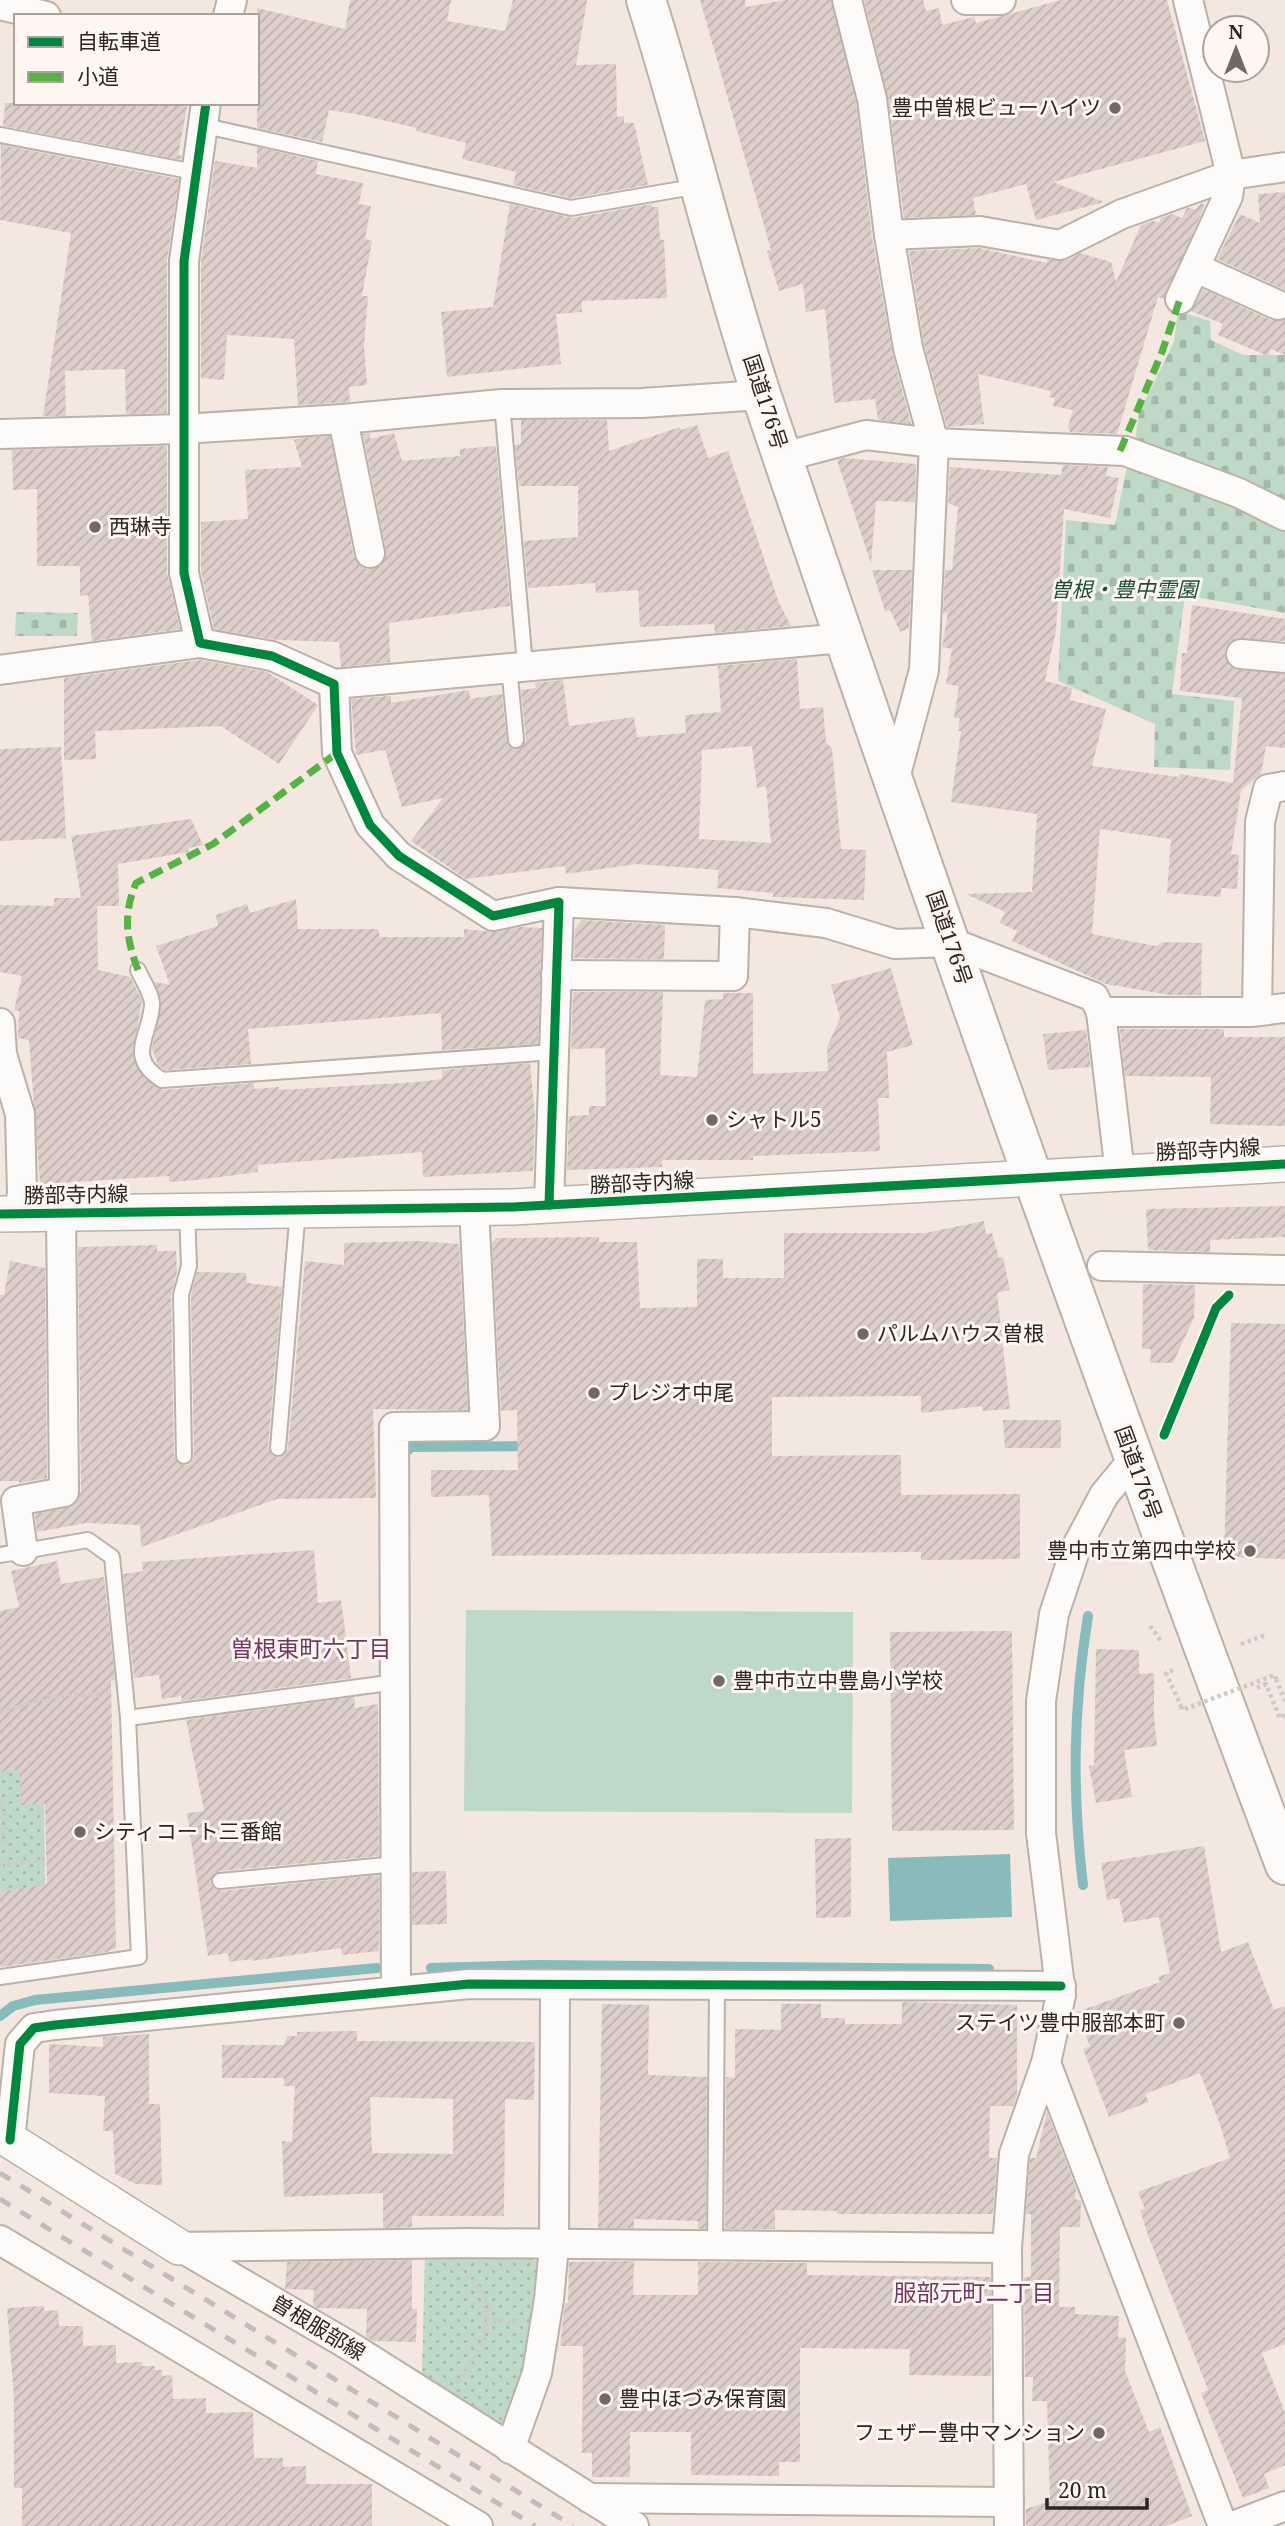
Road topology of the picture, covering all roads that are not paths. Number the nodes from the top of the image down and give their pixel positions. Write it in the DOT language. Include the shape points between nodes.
graph roads {
  1 [pos="646,0"];
  2 [pos="847,0"];
  3 [pos="966,0"];
  4 [pos="1001,0"];
  5 [pos="1188,0"];
  6 [pos="0,5"];
  7 [pos="38,14"];
  8 [pos="204,114"];
  9 [pos="0,135"];
  10 [pos="1285,167"];
  11 [pos="195,172"];
  12 [pos="1231,176"];
  13 [pos="701,186"];
  14 [pos="889,235"];
  15 [pos="1196,268"];
  16 [pos="1180,299"];
  17 [pos="1278,305"];
  18 [pos="761,395"];
  19 [pos="502,404"];
  20 [pos="343,419"];
  21 [pos="182,429"];
  22 [pos="0,434"];
  23 [pos="934,443"];
  24 [pos="783,457"];
  25 [pos="1285,516"];
  26 [pos="370,553"];
  27 [pos="843,638"];
  28 [pos="200,643"];
  29 [pos="1241,654"];
  30 [pos="1285,658"];
  31 [pos="517,666"];
  32 [pos="0,670"];
  33 [pos="334,684"];
  34 [pos="516,740"];
  35 [pos="895,778"];
  36 [pos="1285,786"];
  37 [pos="559,902"];
  38 [pos="735,912"];
  39 [pos="950,942"];
  40 [pos="138,970"];
  41 [pos="556,975"];
  42 [pos="1285,1008"];
  43 [pos="1257,1011"];
  44 [pos="1101,1012"];
  45 [pos="0,1023"];
  46 [pos="554,1052"];
  47 [pos="1285,1164"];
  48 [pos="1120,1173"];
  49 [pos="1032,1177"];
  50 [pos="549,1205"];
  51 [pos="474,1207"];
  52 [pos="298,1209"];
  53 [pos="187,1211"];
  54 [pos="61,1213"];
  55 [pos="10,1214"];
  56 [pos="1102,1266"];
  57 [pos="1285,1270"];
  58 [pos="278,1448"];
  59 [pos="184,1455"];
  60 [pos="1133,1460"];
  61 [pos="11,1553"];
  62 [pos="396,1682"];
  63 [pos="128,1718"];
  64 [pos="396,1864"];
  65 [pos="1285,1866"];
  66 [pos="220,1881"];
  67 [pos="0,1978"];
  68 [pos="555,1985"];
  69 [pos="717,1986"];
  70 [pos="1061,1986"];
  71 [pos="396,1991"];
  72 [pos="1046,2063"];
  73 [pos="5,2137"];
  74 [pos="554,2246"];
  75 [pos="179,2247"];
  76 [pos="715,2247"];
  77 [pos="3,2249"];
  78 [pos="1007,2249"];
  79 [pos="510,2449"];
  80 [pos="589,2498"];
  81 [pos="1285,2506"];
  82 [pos="1009,2514"];
  83 [pos="478,2526"];
  84 [pos="634,2526"];
  85 [pos="1223,2526"];
  86 [pos="1233,2526"];
  1 -- 13 [label="highway, 国道176号"];
  2 -- 14 [label="street" via="872,99"];
  3 -- 4 [label="street"];
  5 -- 12 [label="street"];
  6 -- 7 [label="street"];
  8 -- 11 [label="street"];
  8 -- 13 [label="lane" via="571,208"];
  9 -- 11 [label="lane"];
  10 -- 12 [label="street"];
  11 -- 21 [label="street" via="184,261"];
  12 -- 14 [label="street" via="1122,214 1060,245 980,231"];
  12 -- 15 [label="street" via="1228,197"];
  13 -- 18 [label="highway, 国道176号"];
  14 -- 23 [label="street" via="908,348"];
  15 -- 16 [label="street"];
  15 -- 17 [label="street"];
  18 -- 19 [label="street" via="642,403"];
  18 -- 24 [label="highway, 国道176号"];
  19 -- 20 [label="street"];
  19 -- 31 [label="lane"];
  20 -- 21 [label="street"];
  20 -- 26 [label="street"];
  21 -- 22 [label="street"];
  21 -- 28 [label="street" via="184,573"];
  23 -- 24 [label="street" via="866,435"];
  23 -- 25 [label="street" via="1125,451 1239,493"];
  23 -- 35 [label="street" via="924,670"];
  24 -- 27 [label="highway, 国道176号"];
  27 -- 31 [label="street"];
  27 -- 35 [label="highway, 国道176号"];
  28 -- 32 [label="street"];
  28 -- 33 [label="street" via="272,656"];
  29 -- 30 [label="street"];
  31 -- 33 [label="street"];
  31 -- 34 [label="lane"];
  33 -- 37 [label="street" via="337,753 370,825 398,856 493,916"];
  35 -- 39 [label="highway, 国道176号"];
  36 -- 43 [label="street" via="1268,789 1261,822"];
  37 -- 38 [label="street"];
  37 -- 41 [label="street"];
  38 -- 39 [label="street" via="826,922 895,944"];
  38 -- 41 [label="street" via="733,976"];
  39 -- 44 [label="street" via="1094,997"];
  39 -- 49 [label="highway, 国道176号"];
  40 -- 46 [label="lane" via="153,1003 140,1052 149,1072 162,1080"];
  41 -- 46 [label="street"];
  42 -- 43 [label="street"];
  43 -- 44 [label="street"];
  44 -- 48 [label="street"];
  45 -- 55 [label="street" via="2,1054 20,1114"];
  46 -- 50 [label="street"];
  47 -- 48 [label="street, 勝部寺内線"];
  48 -- 49 [label="street, 勝部寺内線"];
  49 -- 50 [label="street, 勝部寺内線"];
  49 -- 60 [label="highway, 国道176号"];
  50 -- 51 [label="street, 勝部寺内線"];
  51 -- 52 [label="street, 勝部寺内線"];
  51 -- 62 [label="street" via="485,1426 394,1427"];
  52 -- 53 [label="street, 勝部寺内線"];
  52 -- 58 [label="lane"];
  53 -- 54 [label="street, 勝部寺内線"];
  53 -- 59 [label="lane" via="189,1266 181,1295"];
  54 -- 55 [label="street, 勝部寺内線"];
  54 -- 61 [label="street" via="64,1492 16,1501"];
  56 -- 57 [label="street"];
  60 -- 65 [label="highway, 国道176号"];
  60 -- 70 [label="street" via="1104,1495 1082,1533 1056,1606 1045,1666 1039,1724 1040,1807"];
  61 -- 63 [label="lane" via="88,1540 112,1557"];
  62 -- 63 [label="lane"];
  62 -- 64 [label="street"];
  63 -- 67 [label="lane" via="139,1956"];
  64 -- 66 [label="lane"];
  64 -- 71 [label="street"];
  68 -- 69 [label="street"];
  68 -- 71 [label="street" via="469,1984"];
  68 -- 74 [label="street"];
  69 -- 70 [label="street"];
  69 -- 76 [label="lane"];
  70 -- 72 [label="street"];
  71 -- 73 [label="street" via="34,2028 18,2050"];
  72 -- 78 [label="street" via="1014,2154"];
  72 -- 85 [label="street"];
  73 -- 75 [label="street, 曽根服部線"];
  74 -- 75 [label="street"];
  74 -- 76 [label="street"];
  74 -- 79 [label="street" via="537,2373"];
  75 -- 79 [label="street, 曽根服部線" via="348,2345"];
  76 -- 78 [label="street"];
  77 -- 83 [label="street"];
  78 -- 82 [label="street"];
  79 -- 80 [label="street, 曽根服部線"];
  80 -- 82 [label="street"];
  80 -- 84 [label="street, 曽根服部線"];
  81 -- 86 [label="street"];
}
